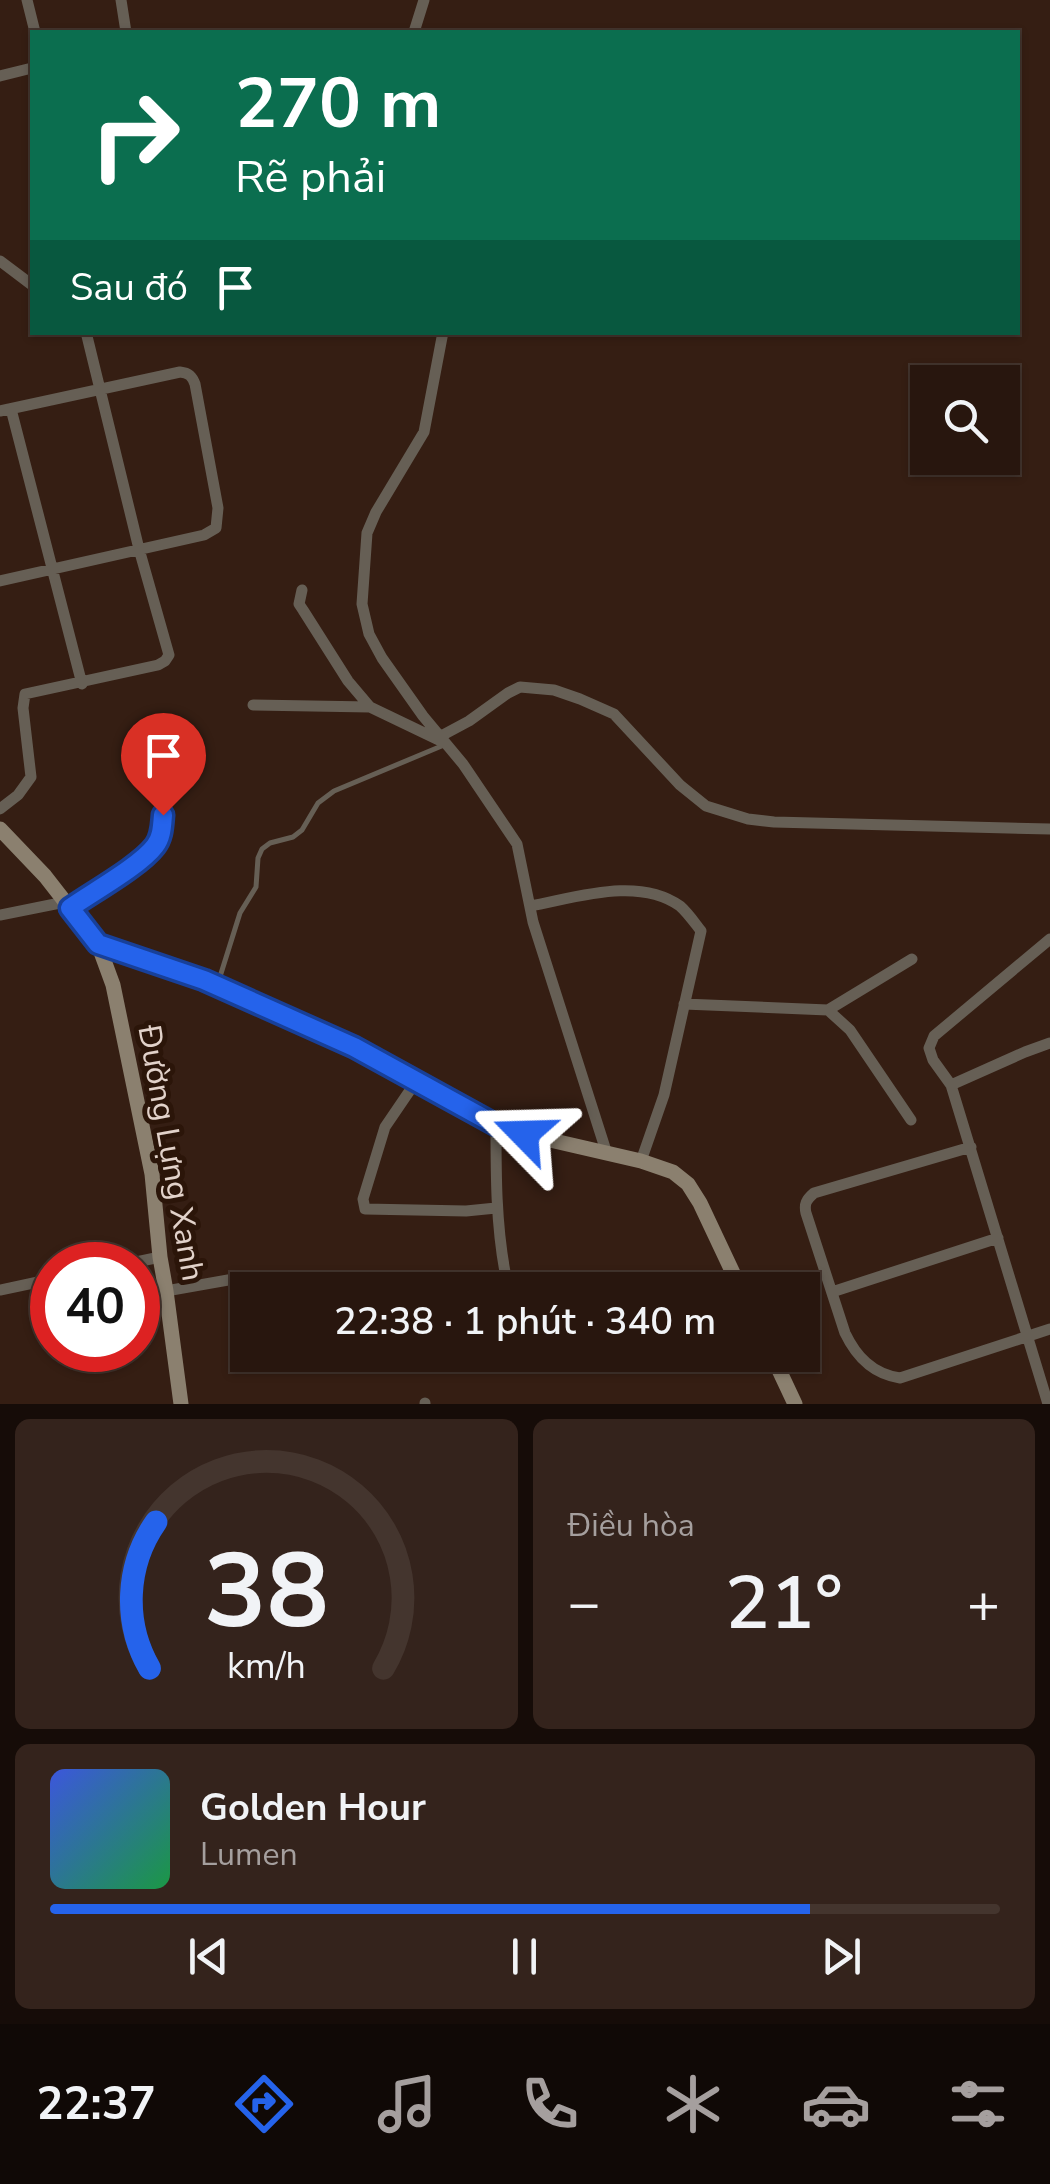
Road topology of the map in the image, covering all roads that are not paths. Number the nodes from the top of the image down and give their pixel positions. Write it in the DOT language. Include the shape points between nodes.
graph roads {
  1 [pos="27,0"];
  2 [pos="120,0"];
  3 [pos="424,0"];
  4 [pos="34,30"];
  5 [pos="126,30"];
  6 [pos="415,30"];
  7 [pos="30,68"];
  8 [pos="0,76"];
  9 [pos="0,261"];
  10 [pos="30,284"];
  11 [pos="87,335"];
  12 [pos="442,335"];
  13 [pos="100,390"];
  14 [pos="5,410"];
  15 [pos="140,549"];
  16 [pos="51,570"];
  17 [pos="0,581"];
  18 [pos="302,590"];
  19 [pos="82,684"];
  20 [pos="253,705"];
  21 [pos="370,706"];
  22 [pos="444,740"];
  23 [pos="158,774"];
  24 [pos="0,809"];
  25 [pos="1050,829"];
  26 [pos="2,834"];
  27 [pos="67,905"];
  28 [pos="530,906"];
  29 [pos="0,915"];
  30 [pos="1050,939"];
  31 [pos="98,944"];
  32 [pos="912,958"];
  33 [pos="217,986"];
  34 [pos="684,1004"];
  35 [pos="828,1010"];
  36 [pos="1050,1043"];
  37 [pos="416,1080"];
  38 [pos="952,1085"];
  39 [pos="911,1120"];
  40 [pos="496,1125"];
  41 [pos="971,1147"];
  42 [pos="607,1154"];
  43 [pos="642,1161"];
  44 [pos="496,1208"];
  45 [pos="998,1238"];
  46 [pos="159,1242"];
  47 [pos="160,1257"];
  48 [pos="505,1272"];
  49 [pos="733,1272"];
  50 [pos="230,1280"];
  51 [pos="30,1284"];
  52 [pos="0,1290"];
  53 [pos="166,1291"];
  54 [pos="832,1292"];
  55 [pos="1050,1329"];
  56 [pos="1027,1336"];
  57 [pos="780,1372"];
  58 [pos="181,1404"];
  59 [pos="795,1404"];
  60 [pos="1048,1404"];
  1 -- 4 [label="street"];
  2 -- 5 [label="street"];
  3 -- 6 [label="street"];
  7 -- 8 [label="street"];
  9 -- 10 [label="street"];
  11 -- 13 [label="street"];
  12 -- 22 [label="street" via="424,432 368,533 362,604 382,658"];
  13 -- 14 [label="street"];
  13 -- 15 [label="street"];
  13 -- 15 [label="street" via="180,372 195,384 216,528"];
  14 -- 16 [label="street"];
  15 -- 16 [label="street"];
  15 -- 19 [label="street" via="169,655 158,665"];
  16 -- 17 [label="street"];
  16 -- 19 [label="street"];
  18 -- 21 [label="street" via="299,604"];
  19 -- 24 [label="street" via="25,694 32,776"];
  20 -- 21 [label="street"];
  21 -- 22 [label="street"];
  22 -- 25 [label="street" via="508,693 542,688 614,714 706,806 748,820"];
  22 -- 28 [label="street" via="517,844"];
  22 -- 33 [label="lane" via="334,791 302,830 262,849 256,886 240,913"];
  23 -- 27 [label="street" via="163,815 156,844"];
  26 -- 27 [label="street, Đường Lựng Xanh"];
  27 -- 29 [label="street"];
  27 -- 31 [label="street, Đường Lựng Xanh"];
  28 -- 34 [label="street" via="634,892 676,904 701,930"];
  28 -- 42 [label="street"];
  30 -- 38 [label="street" via="934,1036 933,1060"];
  31 -- 33 [label="street"];
  31 -- 46 [label="street, Đường Lựng Xanh" via="114,985 152,1174"];
  32 -- 35 [label="street"];
  33 -- 37 [label="street"];
  34 -- 35 [label="street"];
  34 -- 43 [label="street"];
  35 -- 39 [label="street" via="850,1030"];
  36 -- 38 [label="street"];
  37 -- 40 [label="street"];
  37 -- 44 [label="street" via="385,1127 365,1209"];
  38 -- 41 [label="street"];
  40 -- 42 [label="street"];
  40 -- 44 [label="street"];
  41 -- 45 [label="street"];
  41 -- 54 [label="street" via="808,1198 806,1214"];
  42 -- 43 [label="street"];
  43 -- 49 [label="street" via="688,1184"];
  44 -- 48 [label="street"];
  45 -- 54 [label="street"];
  45 -- 56 [label="street"];
  47 -- 53 [label="street, Đường Lựng Xanh"];
  50 -- 53 [label="street"];
  51 -- 52 [label="street"];
  53 -- 58 [label="street, Đường Lựng Xanh"];
  54 -- 56 [label="street" via="853,1351 890,1377"];
  55 -- 56 [label="street"];
  56 -- 60 [label="street"];
  57 -- 59 [label="street"];
}
